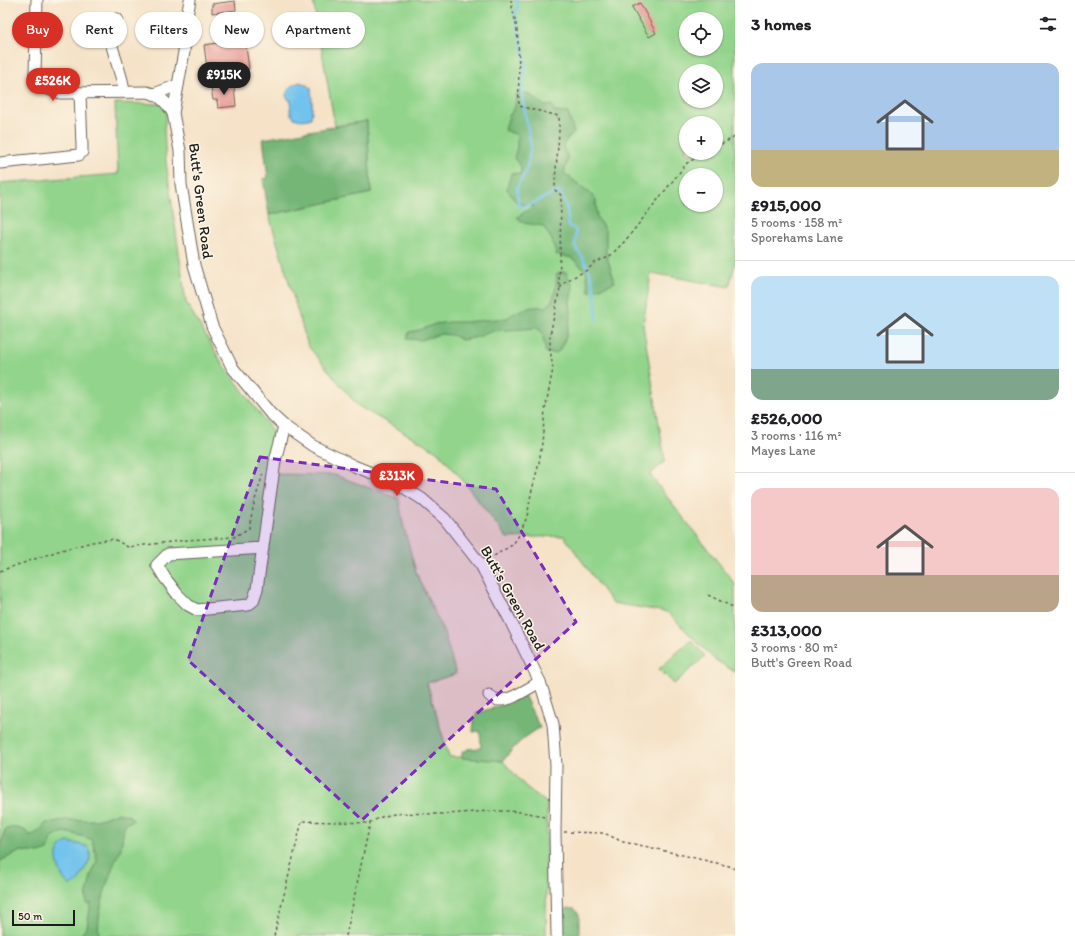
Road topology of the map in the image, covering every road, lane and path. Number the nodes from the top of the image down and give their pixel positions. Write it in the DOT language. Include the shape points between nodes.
graph roads {
  1 [pos="38,0"];
  2 [pos="190,0"];
  3 [pos="511,0"];
  4 [pos="112,48"];
  5 [pos="178,85"];
  6 [pos="124,92"];
  7 [pos="80,93"];
  8 [pos="154,94"];
  9 [pos="173,113"];
  10 [pos="735,137"];
  11 [pos="723,143"];
  12 [pos="692,160"];
  13 [pos="0,163"];
  14 [pos="560,288"];
  15 [pos="284,426"];
  16 [pos="264,470"];
  17 [pos="263,548"];
  18 [pos="481,565"];
  19 [pos="0,571"];
  20 [pos="708,595"];
  21 [pos="735,608"];
  22 [pos="540,682"];
  23 [pos="489,695"];
  24 [pos="556,821"];
  25 [pos="370,823"];
  26 [pos="555,833"];
  27 [pos="735,869"];
  28 [pos="274,936"];
  29 [pos="346,936"];
  30 [pos="557,936"];
  1 -- 7 [label="street" via="35,74 42,87 61,93"];
  2 -- 5 [label="street"];
  3 -- 14 [label="path" via="520,62 520,106 559,116 555,190 561,195"];
  4 -- 6 [label="street"];
  5 -- 8 [label="street"];
  5 -- 9 [label="street"];
  6 -- 7 [label="street"];
  6 -- 8 [label="street"];
  7 -- 13 [label="street" via="82,152 79,155"];
  8 -- 9 [label="street" via="165,101"];
  9 -- 15 [label="street, Butt's Green Road" via="194,265 212,326 232,367"];
  10 -- 11 [label="path"];
  12 -- 14 [label="path" via="687,163 625,242 609,257 596,262 566,281"];
  14 -- 18 [label="path" via="550,336 553,370 551,385 527,517 512,545"];
  15 -- 17 [label="street" via="275,461"];
  15 -- 18 [label="street, Butt's Green Road" via="313,446 397,483 422,499 445,518"];
  16 -- 19 [label="path" via="249,528 234,537 128,547 114,539 92,542"];
  17 -- 17 [label="street" via="168,554 157,565 178,595 196,610 248,605 253,601 257,589"];
  18 -- 22 [label="street, Butt's Green Road"];
  20 -- 21 [label="path"];
  22 -- 23 [label="street" via="502,700"];
  22 -- 24 [label="street, Butt's Green Road" via="553,724"];
  24 -- 25 [label="path" via="537,814 487,811 391,814"];
  24 -- 26 [label="street, Butt's Green Road"];
  25 -- 28 [label="path" via="302,821"];
  25 -- 29 [label="path"];
  26 -- 27 [label="path" via="604,833 623,842"];
  26 -- 30 [label="street, Butt's Green Road"];
}
